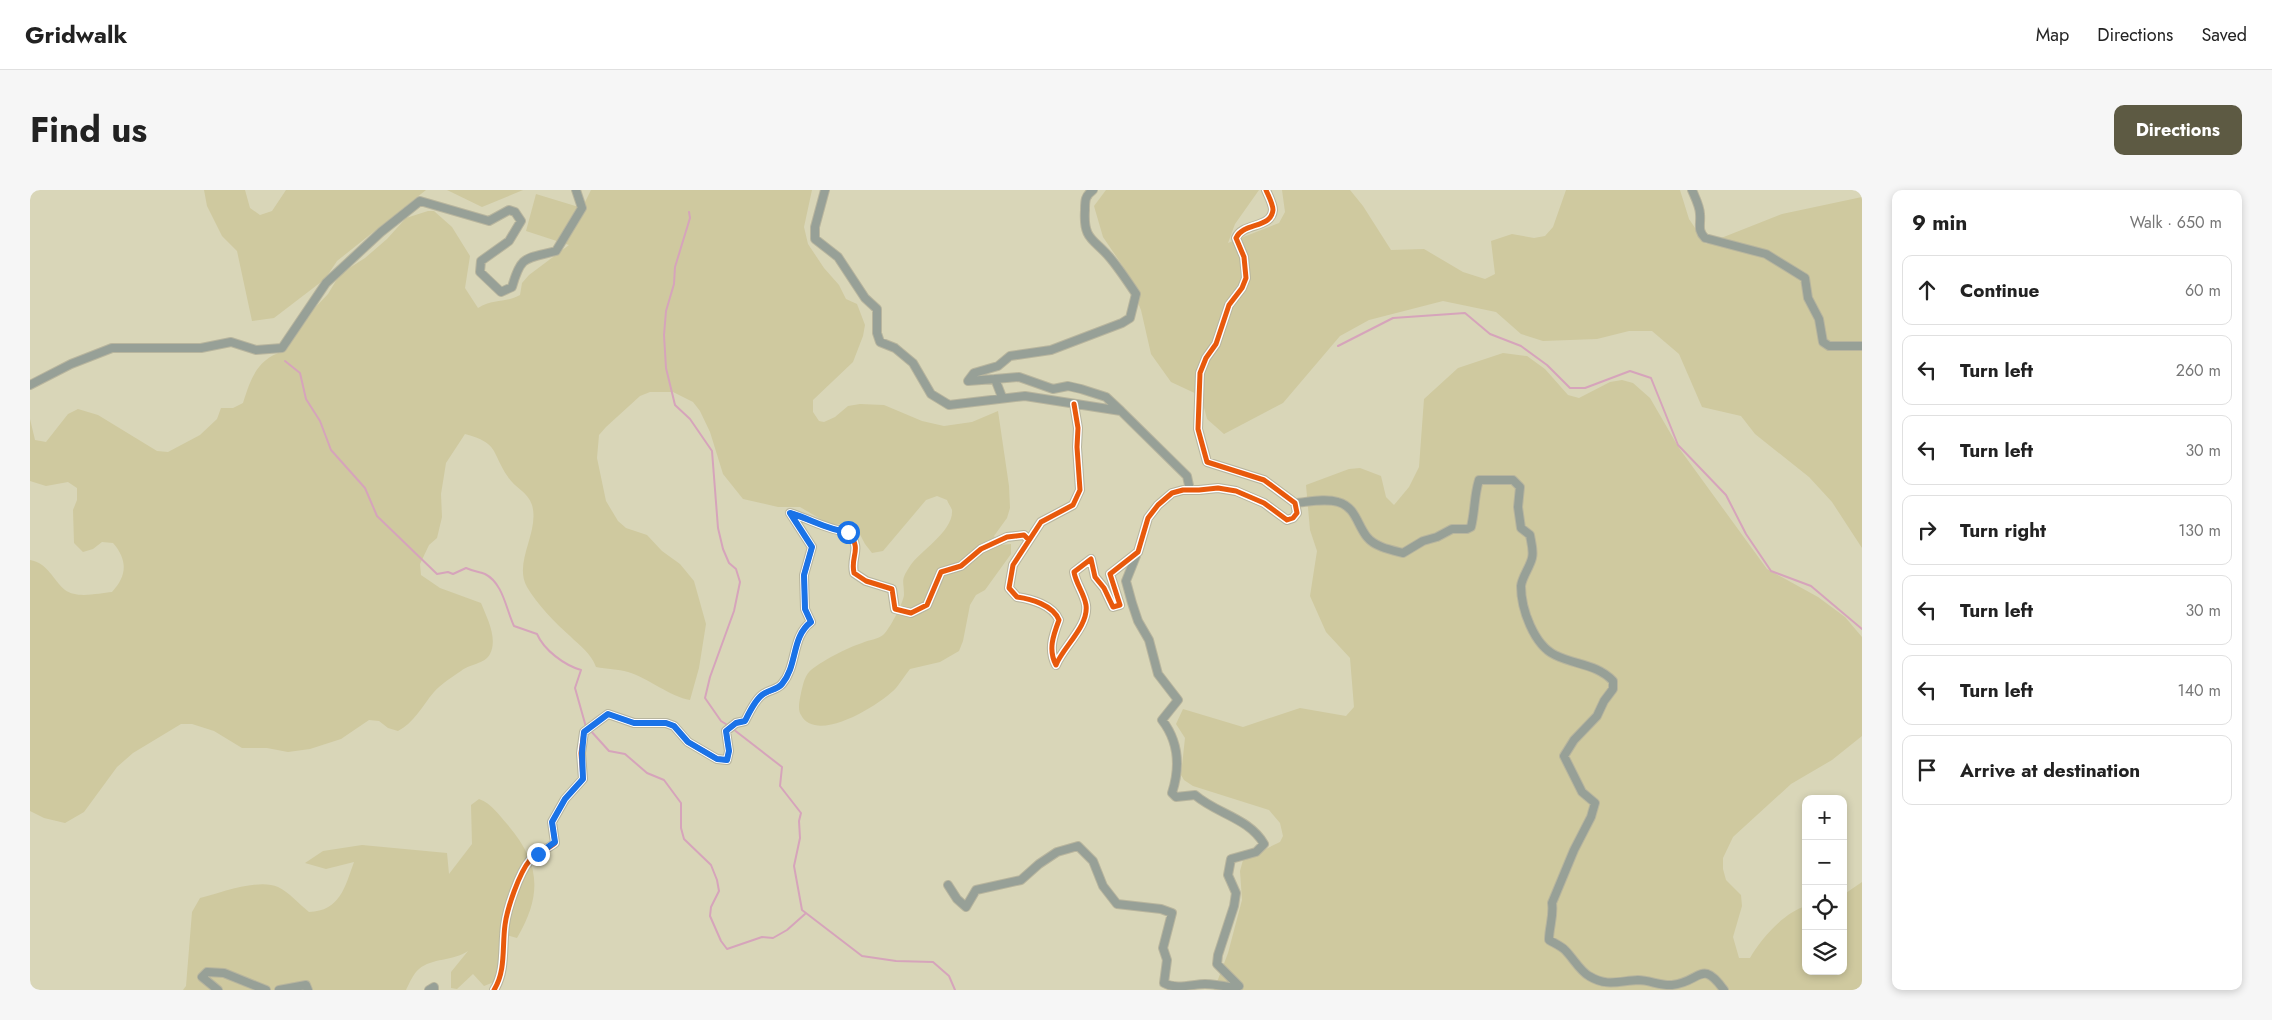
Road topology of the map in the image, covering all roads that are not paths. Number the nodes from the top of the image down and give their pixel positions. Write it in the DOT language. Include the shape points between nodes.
graph roads {
  1 [pos="576,190"];
  2 [pos="825,190"];
  3 [pos="1093,190"];
  4 [pos="1266,190"];
  5 [pos="1692,190"];
  6 [pos="1862,346"];
  7 [pos="995,380"];
  8 [pos="30,385"];
  9 [pos="1002,397"];
  10 [pos="1074,404"];
  11 [pos="1120,411"];
  12 [pos="1190,490"];
  13 [pos="1295,503"];
  14 [pos="1029,540"];
  15 [pos="1138,552"];
  16 [pos="948,885"];
  17 [pos="218,990"];
  18 [pos="266,990"];
  19 [pos="279,990"];
  20 [pos="308,990"];
  21 [pos="429,990"];
  22 [pos="434,990"];
  23 [pos="494,990"];
  24 [pos="1724,990"];
  1 -- 8 [label="street" via="582,208 556,251 530,257 518,266 512,287 501,292 480,272 481,261 508,241 520,221 515,212 509,210 489,221 420,201 326,283 282,348 256,350 231,342 201,348 112,348"];
  2 -- 9 [label="street" via="815,239 838,257 865,298 877,309 880,342 895,348 913,363 931,394 949,404"];
  3 -- 7 [label="street" via="1085,200 1084,225 1088,236 1110,257 1136,294 1130,318 1051,350 1010,356 998,366 974,373 968,380"];
  4 -- 13 [label="street" via="1273,209 1270,218 1262,224 1243,229 1236,238 1244,256 1246,278 1229,305 1216,344 1203,364 1198,428 1207,462 1264,480"];
  5 -- 6 [label="street" via="1701,214 1700,234 1766,254 1805,278 1808,298 1819,319 1823,342 1829,346"];
  7 -- 9 [label="street"];
  7 -- 11 [label="street" via="1018,377 1053,389 1068,386 1081,389 1106,397"];
  9 -- 10 [label="street" via="1025,396"];
  10 -- 11 [label="street"];
  10 -- 14 [label="street" via="1080,490 1073,505 1041,522"];
  11 -- 12 [label="street" via="1187,476"];
  12 -- 13 [label="street" via="1218,488 1236,491 1264,503 1287,520 1297,512"];
  12 -- 15 [label="street" via="1172,493 1158,505 1148,518"];
  13 -- 24 [label="street" via="1337,502 1349,507 1367,538 1403,553 1452,529 1471,527 1479,480 1513,480 1520,487 1521,528 1530,535 1533,556 1521,585 1532,630 1547,651 1569,662 1592,666 1613,681 1613,689 1597,716 1564,756 1582,792 1595,803 1552,903 1549,940 1564,948 1588,976 1611,984 1638,980 1672,985 1692,980 1705,972 1716,978"];
  14 -- 15 [label="street" via="1013,565 1009,588 1017,597 1031,599 1056,613 1059,620 1050,655 1056,666 1081,626 1086,607 1074,572 1091,559 1095,577 1113,607 1120,605 1110,574"];
  14 -- 23 [label="street" via="1024,535 1007,537 981,549 961,566 941,572 927,605 911,613 895,609 892,589 866,581 854,573 852,565 857,548 848,532 834,531 790,513 812,547 804,575 805,609 811,622 803,628 794,660 782,684 761,695 745,721 726,731 727,760 717,759 688,742 674,726 666,723 634,723 608,714 584,732 583,779 565,799 552,822 555,842 531,859 524,870 508,910 503,962 499,983"];
  15 -- 16 [label="street" via="1126,581 1138,621 1149,640 1158,674 1178,700 1162,720 1176,750 1178,767 1172,793 1176,797 1196,794 1206,804 1245,824 1264,844 1256,852 1230,859 1228,875 1236,893 1217,964 1239,986 1164,983 1166,960 1163,948 1172,913 1117,904 1103,886 1094,861 1078,846 1057,852 1021,880 976,890 966,907 957,900"];
  17 -- 18 [label="street" via="202,977 208,972 224,973"];
  19 -- 20 [label="street" via="306,985"];
  21 -- 22 [label="street"];
}
